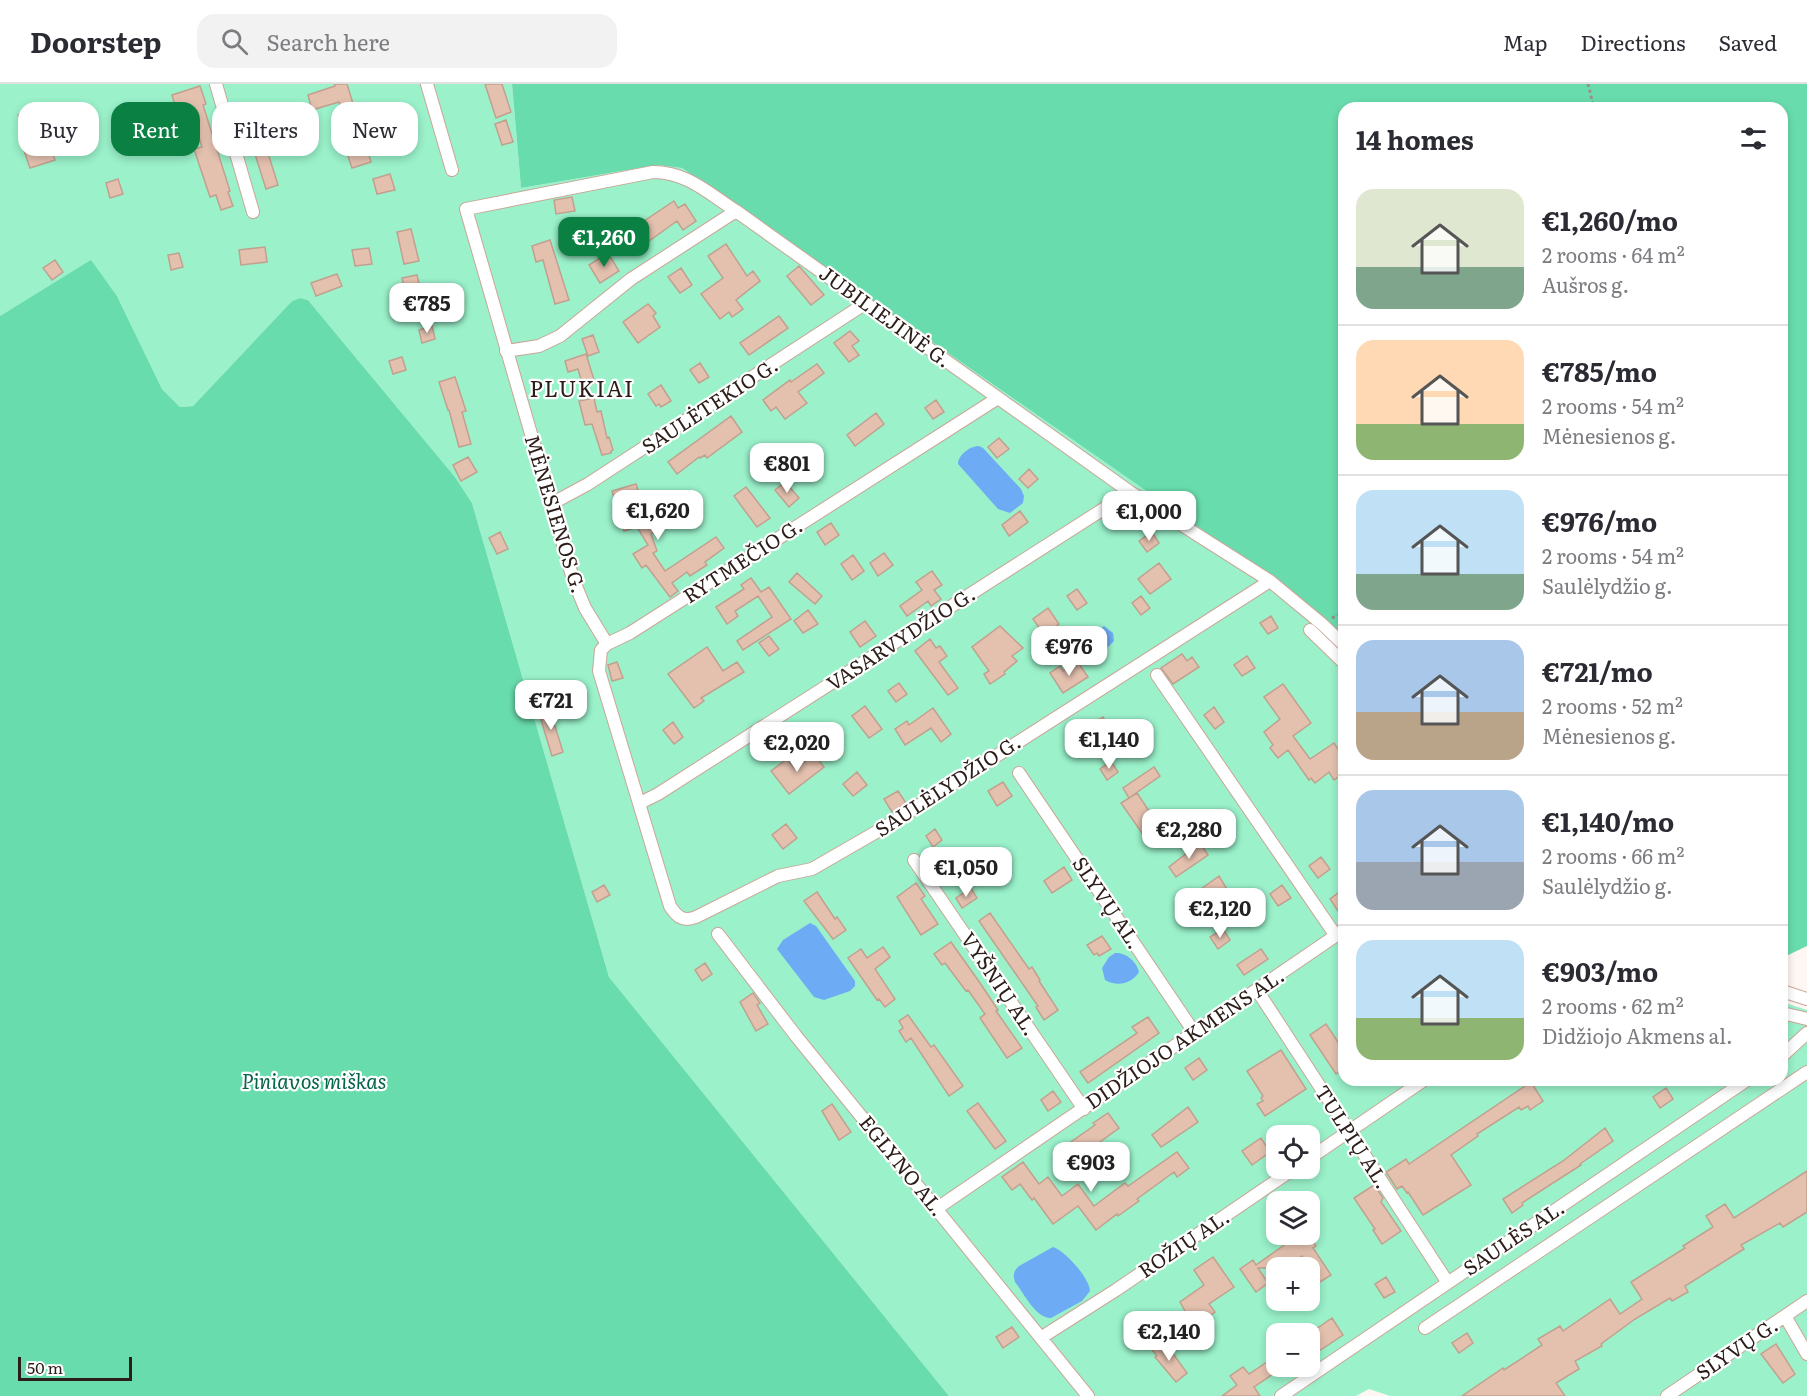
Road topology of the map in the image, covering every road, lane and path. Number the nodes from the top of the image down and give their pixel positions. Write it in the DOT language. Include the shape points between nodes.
graph roads {
  1 [pos="216,84"];
  2 [pos="427,84"];
  3 [pos="1588,84"];
  4 [pos="1592,102"];
  5 [pos="452,170"];
  6 [pos="466,209"];
  7 [pos="736,211"];
  8 [pos="253,212"];
  9 [pos="866,303"];
  10 [pos="506,351"];
  11 [pos="998,398"];
  12 [pos="1130,492"];
  13 [pos="551,504"];
  14 [pos="1270,581"];
  15 [pos="1310,630"];
  16 [pos="1338,639"];
  17 [pos="607,644"];
  18 [pos="1338,657"];
  19 [pos="1157,675"];
  20 [pos="1019,773"];
  21 [pos="640,803"];
  22 [pos="914,860"];
  23 [pos="1338,930"];
  24 [pos="718,934"];
  25 [pos="1338,934"];
  26 [pos="1257,990"];
  27 [pos="1788,993"];
  28 [pos="1807,999"];
  29 [pos="1788,1014"];
  30 [pos="1807,1019"];
  31 [pos="1194,1032"];
  32 [pos="1807,1032"];
  33 [pos="1788,1050"];
  34 [pos="1807,1071"];
  35 [pos="1788,1084"];
  36 [pos="1415,1086"];
  37 [pos="1738,1086"];
  38 [pos="1785,1086"];
  39 [pos="1084,1109"];
  40 [pos="1349,1132"];
  41 [pos="1320,1151"];
  42 [pos="1279,1179"];
  43 [pos="936,1209"];
  44 [pos="1448,1283"];
  45 [pos="1807,1301"];
  46 [pos="1785,1316"];
  47 [pos="1425,1328"];
  48 [pos="1042,1337"];
  49 [pos="1807,1354"];
  50 [pos="1088,1396"];
  51 [pos="1281,1396"];
  52 [pos="1667,1396"];
  1 -- 8 [label="street"];
  2 -- 5 [label="street"];
  3 -- 4 [label="path"];
  6 -- 7 [label="street, JUBILIEJINĖ G." via="661,172 683,176"];
  6 -- 10 [label="street, MĖNESIENOS G."];
  7 -- 9 [label="street, JUBILIEJINĖ G."];
  7 -- 10 [label="street" via="631,279 560,336 539,346"];
  9 -- 11 [label="street, JUBILIEJINĖ G."];
  9 -- 13 [label="street, SAULĖTEKIO G." via="588,484"];
  10 -- 13 [label="street, MĖNESIENOS G."];
  11 -- 12 [label="street, JUBILIEJINĖ G."];
  11 -- 17 [label="street, RYTMEČIO G."];
  12 -- 14 [label="street, JUBILIEJINĖ G."];
  12 -- 21 [label="street, VASARVYDŽIO G."];
  13 -- 17 [label="street, MĖNESIENOS G." via="573,579"];
  14 -- 16 [label="street, JUBILIEJINĖ G."];
  14 -- 21 [label="street, SAULĖLYDŽIO G." via="826,862 778,876 688,920 675,914 670,906"];
  15 -- 18 [label="street"];
  17 -- 21 [label="street" via="601,650 599,671"];
  19 -- 23 [label="street"];
  20 -- 31 [label="street, SLYVŲ AL."];
  22 -- 39 [label="street, VYŠNIŲ AL."];
  24 -- 43 [label="street, EGLYNO AL."];
  25 -- 26 [label="street, DIDŽIOJO AKMENS AL."];
  26 -- 31 [label="street, DIDŽIOJO AKMENS AL."];
  26 -- 40 [label="street, TULPIŲ AL."];
  27 -- 28 [label="street"];
  29 -- 30 [label="street"];
  31 -- 39 [label="street, DIDŽIOJO AKMENS AL."];
  32 -- 33 [label="street"];
  34 -- 35 [label="street"];
  36 -- 40 [label="street"];
  37 -- 44 [label="street, SAULĖS AL."];
  38 -- 47 [label="street"];
  39 -- 43 [label="street, DIDŽIOJO AKMENS AL."];
  40 -- 41 [label="street"];
  40 -- 44 [label="street, TULPIŲ AL."];
  42 -- 48 [label="street, ROŽIŲ AL."];
  43 -- 48 [label="street, EGLYNO AL."];
  44 -- 51 [label="street, SAULĖS AL."];
  45 -- 46 [label="street, SLYVŲ G."];
  46 -- 49 [label="street"];
  46 -- 52 [label="street, SLYVŲ G."];
  48 -- 50 [label="street, EGLYNO AL."];
}
